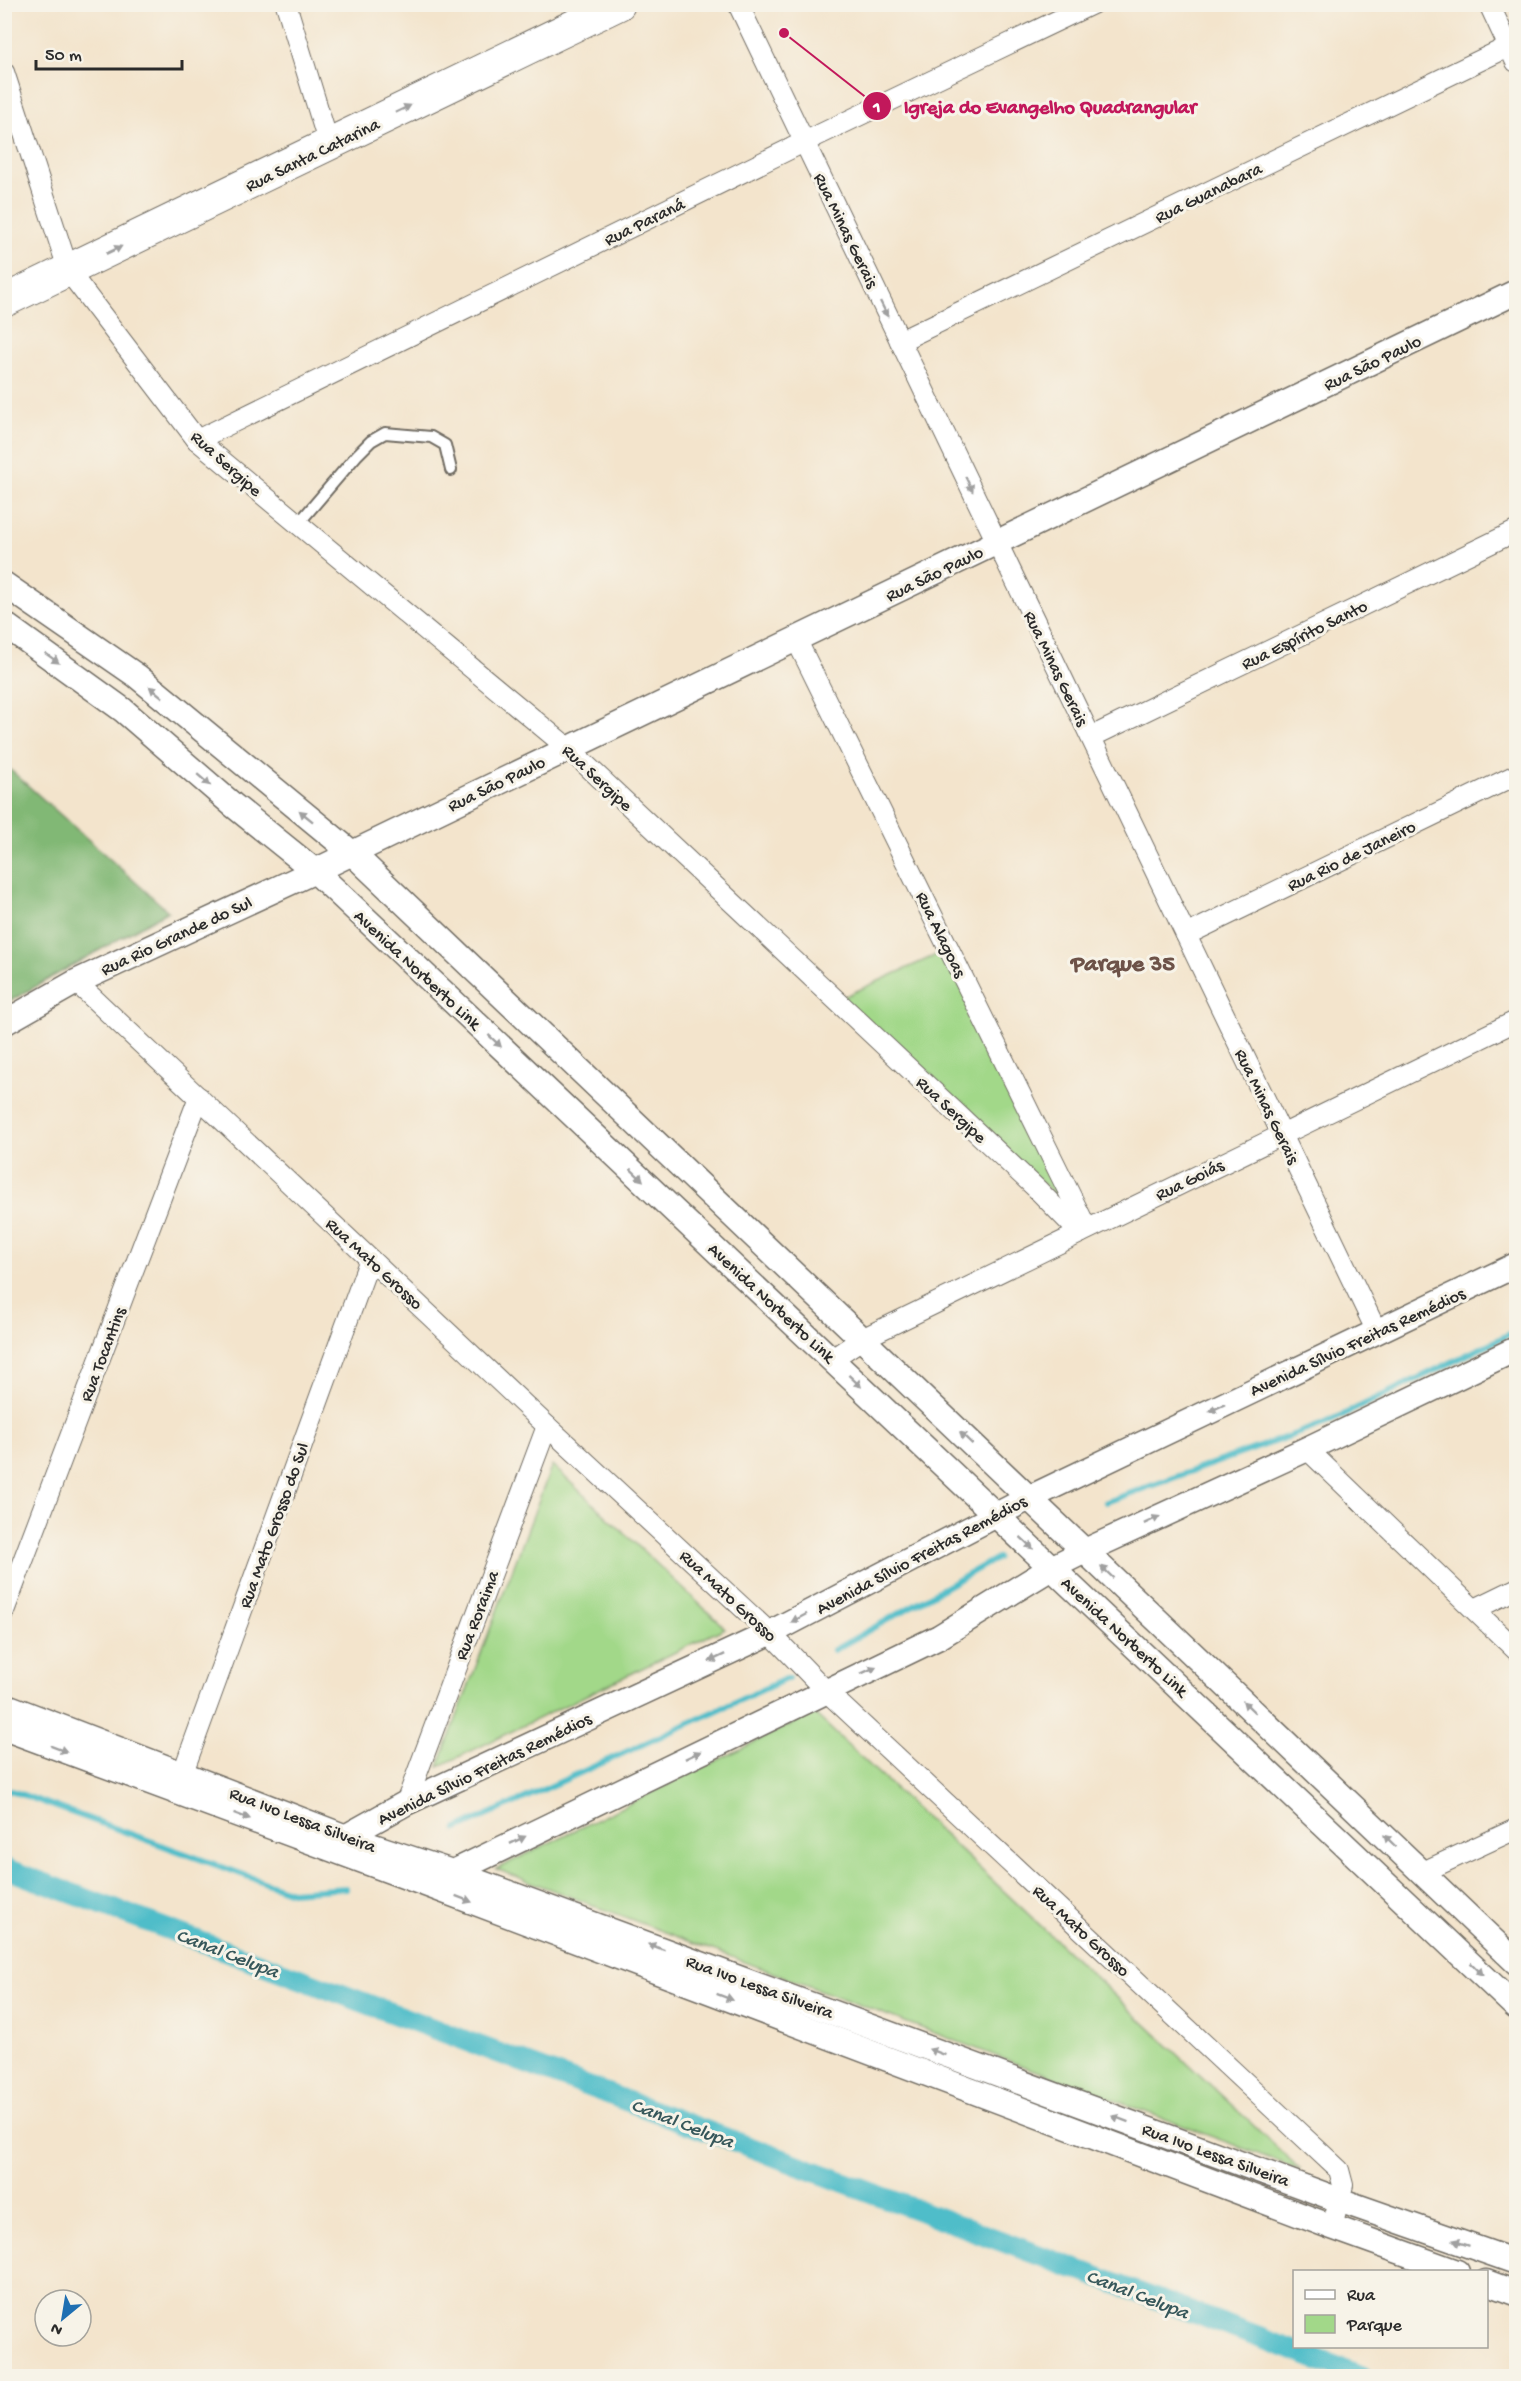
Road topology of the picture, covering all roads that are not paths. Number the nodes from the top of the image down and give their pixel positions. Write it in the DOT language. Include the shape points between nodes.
graph roads {
  1 [pos="286,4"];
  2 [pos="619,4"];
  3 [pos="738,4"];
  4 [pos="1092,4"];
  5 [pos="1489,4"];
  6 [pos="1514,51"];
  7 [pos="4,72"];
  8 [pos="804,142"];
  9 [pos="329,145"];
  10 [pos="69,272"];
  11 [pos="1516,292"];
  12 [pos="4,302"];
  13 [pos="900,341"];
  14 [pos="197,440"];
  15 [pos="450,470"];
  16 [pos="298,524"];
  17 [pos="1516,531"];
  18 [pos="997,542"];
  19 [pos="4,584"];
  20 [pos="4,624"];
  21 [pos="796,639"];
  22 [pos="1091,737"];
  23 [pos="568,748"];
  24 [pos="1516,775"];
  25 [pos="258,776"];
  26 [pos="234,805"];
  27 [pos="352,853"];
  28 [pos="315,871"];
  29 [pos="1186,935"];
  30 [pos="76,982"];
  31 [pos="1516,1021"];
  32 [pos="4,1023"];
  33 [pos="199,1097"];
  34 [pos="618,1107"];
  35 [pos="591,1132"];
  36 [pos="1281,1133"];
  37 [pos="1084,1231"];
  38 [pos="370,1259"];
  39 [pos="1516,1265"];
  40 [pos="1377,1332"];
  41 [pos="862,1339"];
  42 [pos="1516,1349"];
  43 [pos="832,1359"];
  44 [pos="547,1426"];
  45 [pos="1307,1449"];
  46 [pos="1029,1498"];
  47 [pos="997,1515"];
  48 [pos="1085,1551"];
  49 [pos="1053,1568"];
  50 [pos="1516,1589"];
  51 [pos="1475,1610"];
  52 [pos="4,1611"];
  53 [pos="770,1633"];
  54 [pos="1516,1650"];
  55 [pos="826,1691"];
  56 [pos="4,1705"];
  57 [pos="4,1728"];
  58 [pos="180,1783"];
  59 [pos="406,1803"];
  60 [pos="1516,1829"];
  61 [pos="336,1842"];
  62 [pos="452,1872"];
  63 [pos="1423,1872"];
  64 [pos="428,1885"];
  65 [pos="1516,1962"];
  66 [pos="1516,2007"];
  67 [pos="1339,2200"];
  68 [pos="1401,2222"];
  69 [pos="1332,2227"];
  70 [pos="1392,2248"];
  71 [pos="1516,2262"];
  72 [pos="1454,2270"];
  73 [pos="1488,2283"];
  74 [pos="1516,2293"];
  1 -- 9 [label="street"];
  9 -- 2 [label="main road, Rua Santa Catarina, one-way"];
  3 -- 8 [label="street, Rua Minas Gerais"];
  4 -- 8 [label="street, Rua Paraná"];
  5 -- 6 [label="street"];
  6 -- 13 [label="street, Rua Guanabara"];
  7 -- 10 [label="street, Rua Sergipe"];
  8 -- 13 [label="street, Rua Minas Gerais, one-way"];
  8 -- 14 [label="street, Rua Paraná"];
  10 -- 9 [label="main road, Rua Santa Catarina, one-way"];
  10 -- 12 [label="main road, Rua Santa Catarina"];
  10 -- 14 [label="street, Rua Sergipe"];
  11 -- 18 [label="street, Rua São Paulo"];
  13 -- 18 [label="street, Rua Minas Gerais, one-way"];
  14 -- 16 [label="street, Rua Sergipe"];
  15 -- 16 [label="lane" via="445,445 431,437 385,433 371,441 343,470"];
  16 -- 23 [label="street, Rua Sergipe"];
  17 -- 22 [label="street, Rua Espírito Santo"];
  18 -- 21 [label="street, Rua São Paulo"];
  18 -- 22 [label="street, Rua Minas Gerais"];
  25 -- 19 [label="street, Avenida Norberto Link, one-way" via="137,676"];
  20 -- 26 [label="street, Avenida Norberto Link, one-way" via="123,710"];
  21 -- 23 [label="street, Rua São Paulo"];
  21 -- 37 [label="street, Rua Alagoas"];
  22 -- 29 [label="street, Rua Minas Gerais"];
  23 -- 27 [label="street, Rua São Paulo"];
  23 -- 37 [label="street, Rua Sergipe"];
  24 -- 29 [label="street, Rua Rio de Janeiro"];
  25 -- 26 [label="street"];
  27 -- 25 [label="street, Avenida Norberto Link, one-way"];
  26 -- 28 [label="street, Avenida Norberto Link"];
  27 -- 28 [label="street, Rua Rio Grande do Sul"];
  27 -- 34 [label="street, Avenida Norberto Link"];
  28 -- 30 [label="street, Rua Rio Grande do Sul"];
  28 -- 35 [label="street, Avenida Norberto Link, one-way"];
  29 -- 36 [label="street, Rua Minas Gerais"];
  30 -- 32 [label="street, Rua Rio Grande do Sul"];
  30 -- 33 [label="street, Rua Mato Grosso"];
  31 -- 36 [label="street, Rua Goiás"];
  33 -- 38 [label="street, Rua Mato Grosso"];
  33 -- 52 [label="street, Rua Tocantins"];
  34 -- 35 [label="street"];
  34 -- 41 [label="street, Avenida Norberto Link"];
  35 -- 43 [label="street, Avenida Norberto Link, one-way"];
  36 -- 37 [label="street, Rua Goiás"];
  36 -- 40 [label="street, Rua Minas Gerais"];
  37 -- 41 [label="street, Rua Goiás"];
  38 -- 44 [label="street, Rua Mato Grosso"];
  38 -- 58 [label="street, Rua Mato Grosso do Sul"];
  39 -- 40 [label="street, Avenida Sílvio Freitas Remédios"];
  40 -- 46 [label="street, Avenida Sílvio Freitas Remédios, one-way"];
  41 -- 43 [label="street, Rua Goiás"];
  46 -- 41 [label="street, Avenida Norberto Link, one-way"];
  42 -- 45 [label="street"];
  43 -- 47 [label="street, Avenida Norberto Link, one-way"];
  44 -- 53 [label="street, Rua Mato Grosso"];
  44 -- 59 [label="street, Rua Roraima"];
  48 -- 45 [label="street, one-way"];
  45 -- 51 [label="street"];
  46 -- 47 [label="street, Avenida Sílvio Freitas Remédios"];
  46 -- 48 [label="street, Avenida Norberto Link"];
  47 -- 49 [label="street, Avenida Norberto Link, one-way"];
  47 -- 53 [label="street, Avenida Sílvio Freitas Remédios, one-way"];
  48 -- 49 [label="street"];
  63 -- 48 [label="street, Avenida Norberto Link, one-way"];
  55 -- 49 [label="street, one-way" via="939,1637"];
  49 -- 66 [label="street, Avenida Norberto Link, one-way"];
  50 -- 51 [label="street"];
  51 -- 54 [label="street"];
  53 -- 55 [label="street, Rua Mato Grosso"];
  53 -- 59 [label="street, Avenida Sílvio Freitas Remédios, one-way"];
  62 -- 55 [label="street, one-way"];
  55 -- 67 [label="street, Rua Mato Grosso" via="1339,2170 1343,2185"];
  56 -- 58 [label="street, Rua Ivo Lessa Silveira"];
  57 -- 58 [label="street, Rua Ivo Lessa Silveira, one-way"];
  58 -- 61 [label="street, Rua Ivo Lessa Silveira"];
  59 -- 61 [label="street, Avenida Sílvio Freitas Remédios"];
  60 -- 63 [label="street"];
  61 -- 62 [label="street, Rua Ivo Lessa Silveira"];
  61 -- 64 [label="street, Rua Ivo Lessa Silveira"];
  62 -- 64 [label="street"];
  67 -- 62 [label="street, Rua Ivo Lessa Silveira, one-way"];
  63 -- 65 [label="street, Avenida Norberto Link"];
  64 -- 69 [label="street, Rua Ivo Lessa Silveira, one-way"];
  67 -- 68 [label="street, Rua Ivo Lessa Silveira"];
  67 -- 69 [label="street, Rua Mato Grosso"];
  68 -- 70 [label="street"];
  71 -- 68 [label="street, Rua Ivo Lessa Silveira, one-way"];
  69 -- 70 [label="street, Rua Ivo Lessa Silveira"];
  70 -- 72 [label="street, Rua Ivo Lessa Silveira"];
  73 -- 74 [label="street"];
}
